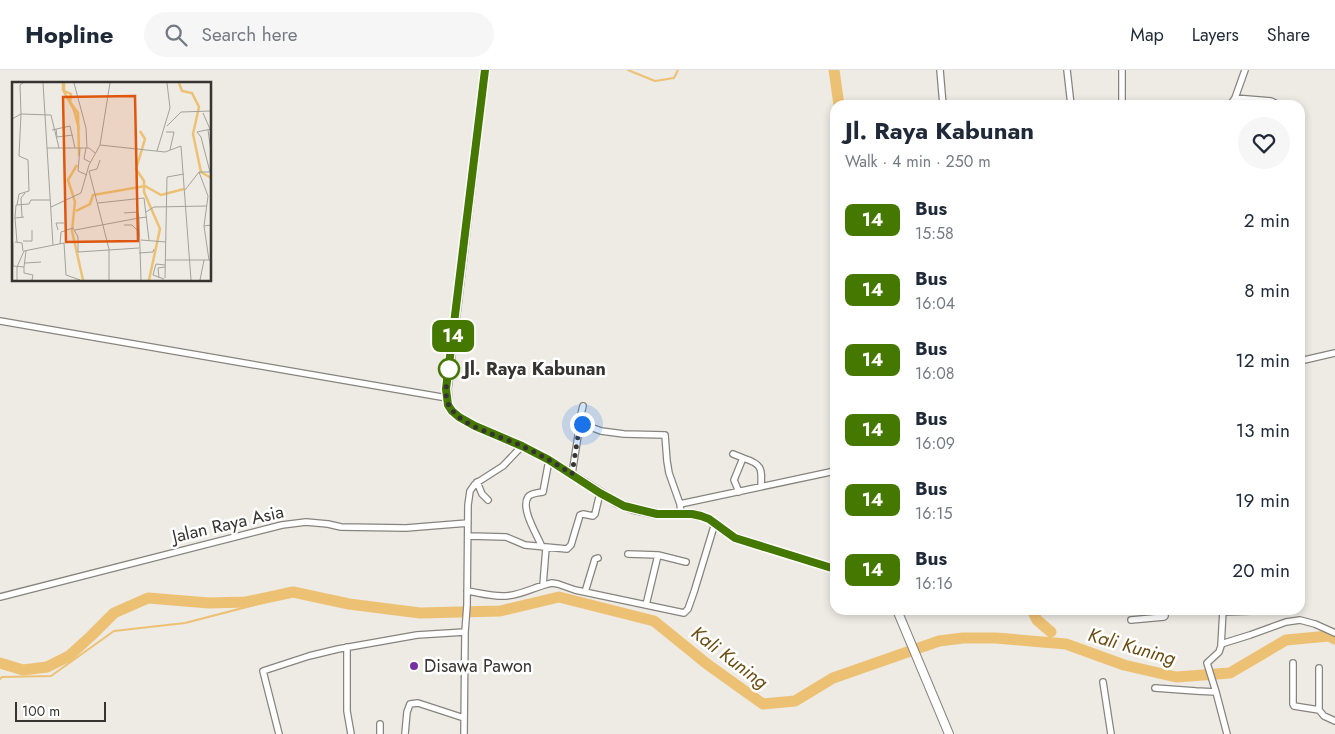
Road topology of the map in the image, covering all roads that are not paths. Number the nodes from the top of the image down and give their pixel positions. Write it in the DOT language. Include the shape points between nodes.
graph roads {
  1 [pos="485,70"];
  2 [pos="940,70"];
  3 [pos="1067,70"];
  4 [pos="1122,70"];
  5 [pos="1244,71"];
  6 [pos="1235,98"];
  7 [pos="943,100"];
  8 [pos="1071,100"];
  9 [pos="1122,100"];
  10 [pos="1259,100"];
  11 [pos="0,322"];
  12 [pos="1335,353"];
  13 [pos="1305,360"];
  14 [pos="447,398"];
  15 [pos="583,406"];
  16 [pos="580,423"];
  17 [pos="522,446"];
  18 [pos="733,454"];
  19 [pos="743,458"];
  20 [pos="549,460"];
  21 [pos="830,472"];
  22 [pos="572,474"];
  23 [pos="477,482"];
  24 [pos="761,486"];
  25 [pos="739,492"];
  26 [pos="600,493"];
  27 [pos="488,500"];
  28 [pos="680,504"];
  29 [pos="682,514"];
  30 [pos="468,523"];
  31 [pos="715,523"];
  32 [pos="468,536"];
  33 [pos="544,548"];
  34 [pos="628,554"];
  35 [pos="658,555"];
  36 [pos="598,558"];
  37 [pos="686,562"];
  38 [pos="830,567"];
  39 [pos="544,585"];
  40 [pos="467,591"];
  41 [pos="585,592"];
  42 [pos="0,597"];
  43 [pos="646,605"];
  44 [pos="899,615"];
  45 [pos="1165,615"];
  46 [pos="1223,615"];
  47 [pos="1131,620"];
  48 [pos="465,632"];
  49 [pos="1335,633"];
  50 [pos="1222,644"];
  51 [pos="347,647"];
  52 [pos="1293,663"];
  53 [pos="1319,668"];
  54 [pos="1103,682"];
  55 [pos="1155,688"];
  56 [pos="1215,689"];
  57 [pos="1319,710"];
  58 [pos="464,718"];
  59 [pos="1335,721"];
  60 [pos="380,724"];
  61 [pos="279,734"];
  62 [pos="351,734"];
  63 [pos="380,734"];
  64 [pos="405,734"];
  65 [pos="464,734"];
  66 [pos="949,734"];
  67 [pos="1111,734"];
  68 [pos="1227,734"];
  1 -- 14 [label="street"];
  2 -- 7 [label="street"];
  3 -- 8 [label="street"];
  4 -- 9 [label="street"];
  5 -- 6 [label="street"];
  6 -- 10 [label="street"];
  11 -- 14 [label="street"];
  12 -- 13 [label="street"];
  14 -- 17 [label="street" via="448,405 459,417"];
  15 -- 16 [label="street"];
  16 -- 22 [label="street"];
  16 -- 28 [label="street" via="601,431 665,435 669,473"];
  17 -- 20 [label="street"];
  17 -- 23 [label="street" via="503,466"];
  18 -- 19 [label="street"];
  19 -- 24 [label="street" via="760,468"];
  19 -- 25 [label="street" via="734,480"];
  20 -- 22 [label="street"];
  20 -- 33 [label="street" via="543,492 533,494 527,500 530,521"];
  21 -- 24 [label="street"];
  22 -- 26 [label="street"];
  23 -- 27 [label="street"];
  23 -- 30 [label="street" via="470,492"];
  24 -- 25 [label="street"];
  25 -- 28 [label="street"];
  26 -- 29 [label="street" via="633,509 657,514"];
  26 -- 33 [label="street" via="595,514 580,515 570,547"];
  28 -- 29 [label="street"];
  29 -- 31 [label="street" via="701,516"];
  30 -- 32 [label="street"];
  30 -- 42 [label="street, Jalan Raya Asia" via="406,528 341,527 306,522 282,525"];
  31 -- 38 [label="street" via="735,538"];
  31 -- 43 [label="street" via="687,611 683,613"];
  32 -- 33 [label="street" via="506,537 521,544"];
  32 -- 40 [label="street"];
  33 -- 39 [label="street"];
  34 -- 35 [label="street"];
  35 -- 37 [label="street"];
  35 -- 43 [label="street"];
  36 -- 41 [label="street"];
  39 -- 40 [label="street" via="505,596"];
  39 -- 41 [label="street" via="558,584"];
  40 -- 48 [label="street"];
  41 -- 43 [label="street"];
  44 -- 66 [label="street"];
  45 -- 47 [label="street"];
  46 -- 50 [label="street"];
  48 -- 51 [label="street" via="417,635"];
  48 -- 58 [label="street"];
  49 -- 50 [label="street" via="1300,620"];
  50 -- 56 [label="street" via="1219,652 1207,663"];
  51 -- 61 [label="street" via="263,671"];
  51 -- 62 [label="street" via="347,711"];
  52 -- 57 [label="street" via="1294,706"];
  53 -- 57 [label="street"];
  54 -- 67 [label="street"];
  55 -- 56 [label="street"];
  56 -- 68 [label="street"];
  57 -- 59 [label="street"];
  58 -- 64 [label="street" via="418,703 410,704"];
  58 -- 65 [label="street"];
  60 -- 63 [label="street"];
}
